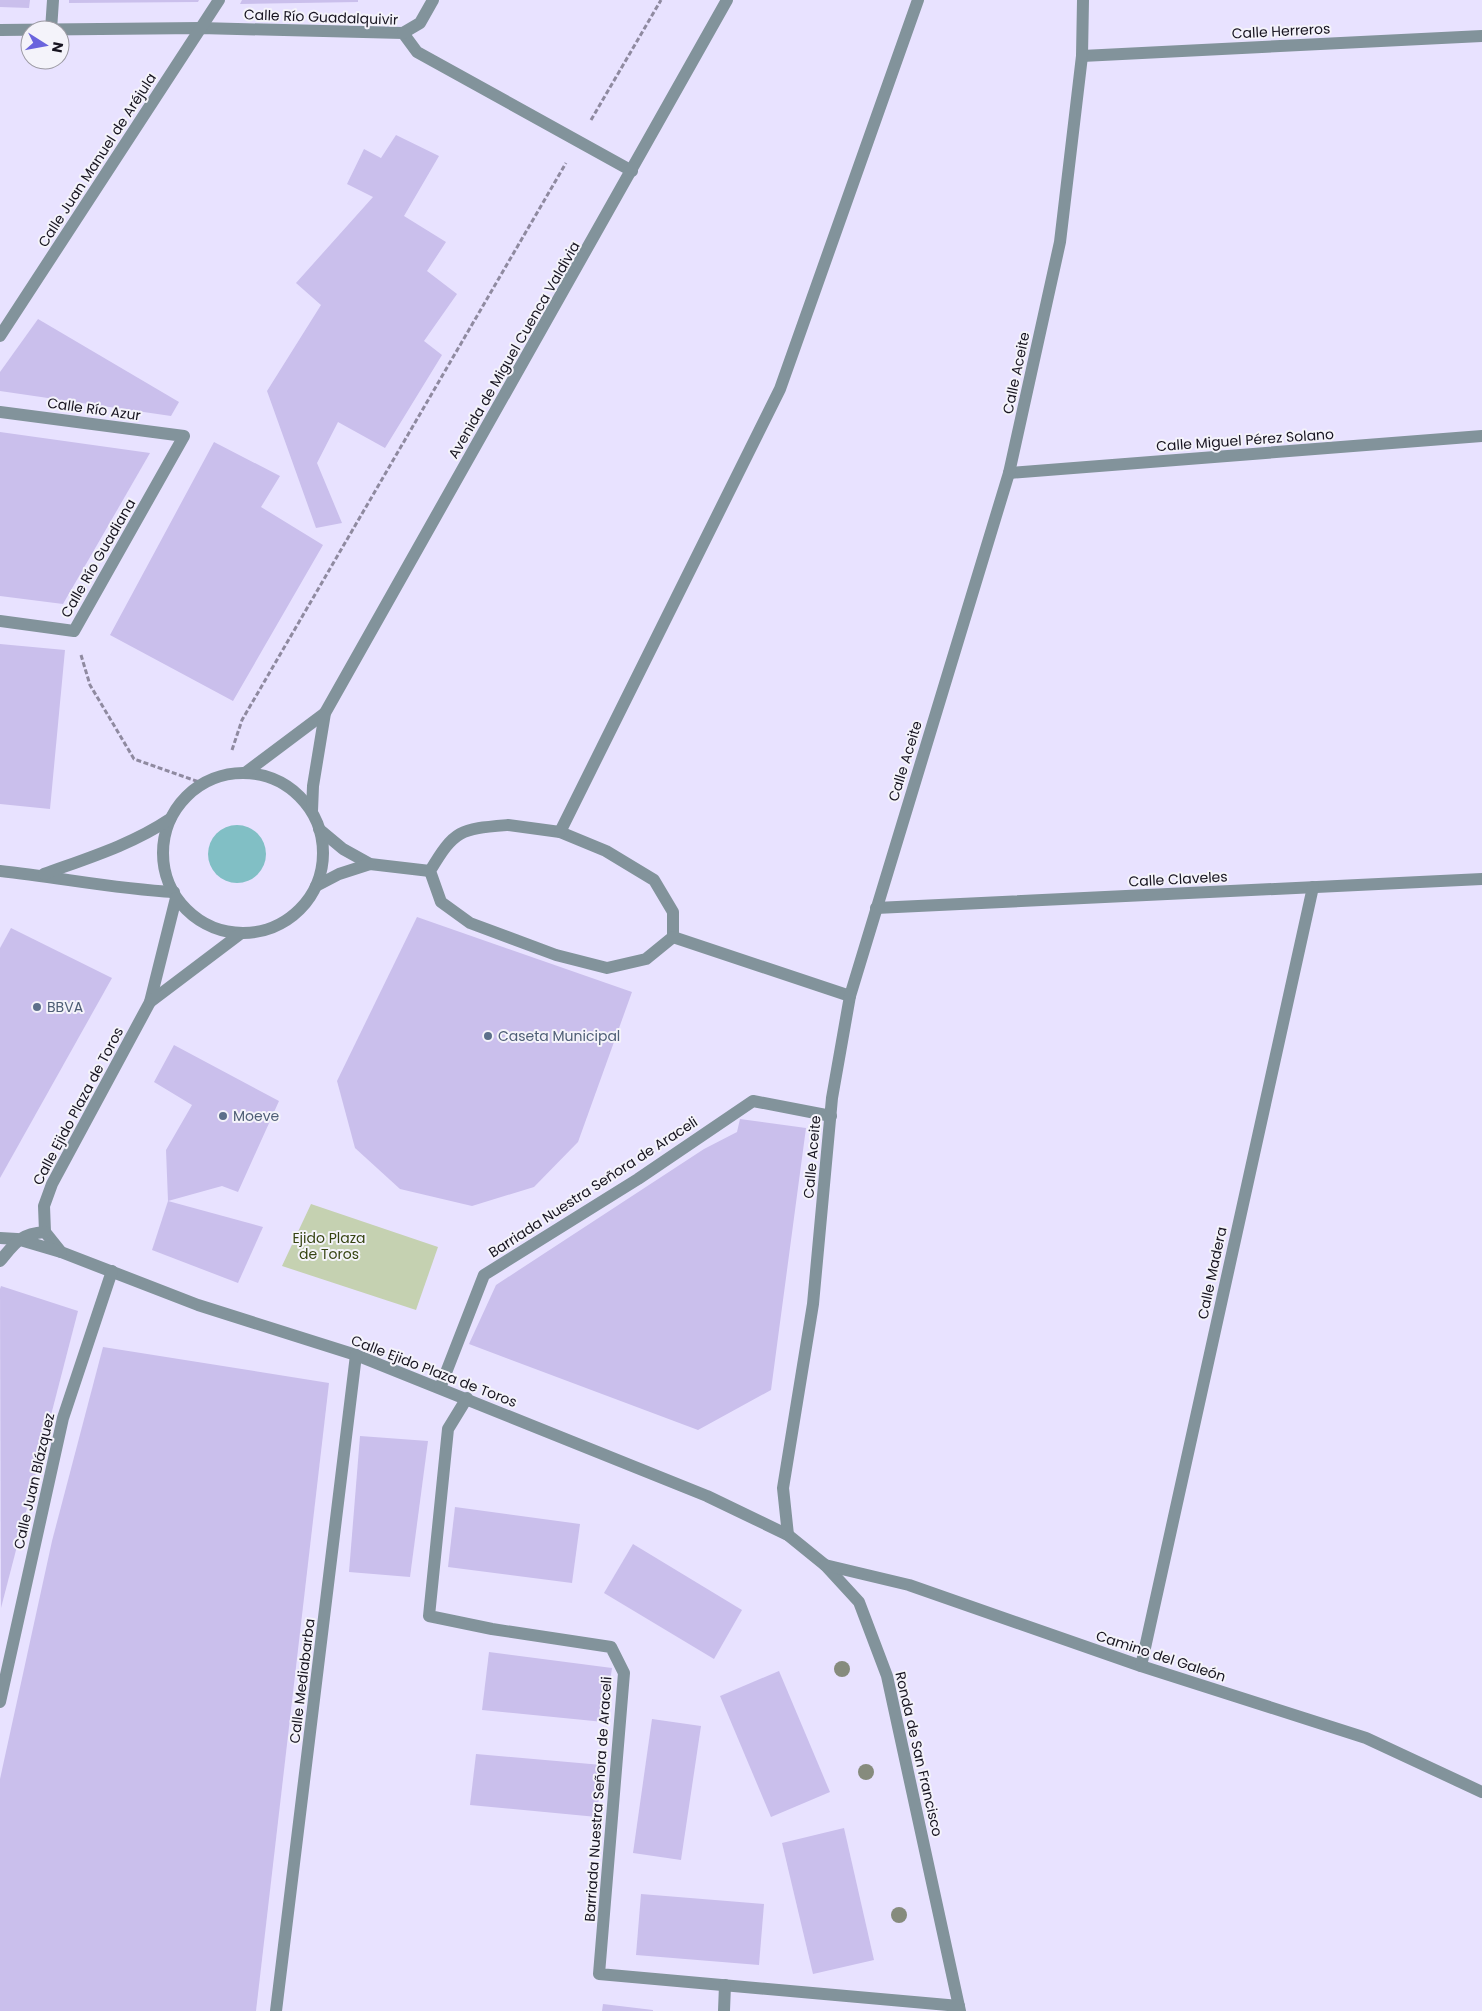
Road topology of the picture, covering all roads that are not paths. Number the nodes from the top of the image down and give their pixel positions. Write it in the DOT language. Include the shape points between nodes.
graph roads {
  1 [pos="52,0"];
  2 [pos="219,0"];
  3 [pos="433,0"];
  4 [pos="727,0"];
  5 [pos="918,0"];
  6 [pos="1083,0"];
  7 [pos="51,20"];
  8 [pos="200,28"];
  9 [pos="0,30"];
  10 [pos="20,30"];
  11 [pos="70,30"];
  12 [pos="403,33"];
  13 [pos="1482,36"];
  14 [pos="1082,56"];
  15 [pos="632,171"];
  16 [pos="0,336"];
  17 [pos="0,412"];
  18 [pos="184,436"];
  19 [pos="1482,436"];
  20 [pos="1009,473"];
  21 [pos="0,621"];
  22 [pos="325,713"];
  23 [pos="245,773"];
  24 [pos="312,811"];
  25 [pos="170,819"];
  26 [pos="319,829"];
  27 [pos="560,832"];
  28 [pos="370,864"];
  29 [pos="0,871"];
  30 [pos="430,871"];
  31 [pos="42,875"];
  32 [pos="1482,879"];
  33 [pos="316,886"];
  34 [pos="1313,887"];
  35 [pos="175,895"];
  36 [pos="876,908"];
  37 [pos="240,934"];
  38 [pos="673,937"];
  39 [pos="850,996"];
  40 [pos="150,1002"];
  41 [pos="831,1116"];
  42 [pos="45,1232"];
  43 [pos="0,1238"];
  44 [pos="17,1240"];
  45 [pos="61,1252"];
  46 [pos="0,1261"];
  47 [pos="112,1271"];
  48 [pos="356,1356"];
  49 [pos="440,1388"];
  50 [pos="467,1398"];
  51 [pos="788,1535"];
  52 [pos="825,1565"];
  53 [pos="1141,1666"];
  54 [pos="0,1702"];
  55 [pos="1482,1792"];
  56 [pos="725,1985"];
  57 [pos="893,2005"];
  58 [pos="959,2009"];
  59 [pos="276,2011"];
  60 [pos="724,2011"];
  1 -- 7 [label="street"];
  2 -- 8 [label="street, Calle Juan Manuel de Aréjula"];
  3 -- 12 [label="street" via="420,23"];
  4 -- 15 [label="street, Avenida de Miguel Cuenca Valdivia"];
  5 -- 27 [label="street" via="780,389"];
  6 -- 14 [label="street, Calle Aceite"];
  8 -- 11 [label="street, Calle Río Guadalquivir"];
  8 -- 12 [label="street, Calle Río Guadalquivir"];
  8 -- 16 [label="street, Calle Juan Manuel de Aréjula"];
  9 -- 10 [label="street, Calle Río Guadalquivir"];
  12 -- 15 [label="street, Calle Río Guadalquivir" via="417,52"];
  13 -- 14 [label="street, Calle Herreros"];
  14 -- 20 [label="street, Calle Aceite" via="1060,242"];
  15 -- 22 [label="street, Avenida de Miguel Cuenca Valdivia"];
  17 -- 18 [label="street, Calle Río Azur"];
  18 -- 21 [label="street, Calle Río Guadiana" via="74,630"];
  19 -- 20 [label="street, Calle Miguel Pérez Solano"];
  20 -- 36 [label="street, Calle Aceite"];
  22 -- 23 [label="street, Avenida de Miguel Cuenca Valdivia"];
  22 -- 24 [label="street, Avenida de Miguel Cuenca Valdivia"];
  23 -- 24 [label="street" via="265,776 284,784"];
  23 -- 25 [label="street" via="223,775 202,783 183,799"];
  24 -- 26 [label="street"];
  25 -- 31 [label="street" via="119,847"];
  25 -- 35 [label="street" via="163,839 162,860"];
  26 -- 28 [label="street" via="343,849"];
  26 -- 33 [label="street" via="322,867"];
  27 -- 30 [label="street" via="508,825 469,828 447,843"];
  27 -- 38 [label="street" via="606,851 654,880 674,912"];
  28 -- 30 [label="street"];
  28 -- 33 [label="street" via="338,874"];
  29 -- 31 [label="street"];
  30 -- 38 [label="street" via="441,902 470,923 582,962 607,968 646,959"];
  31 -- 35 [label="street"];
  32 -- 34 [label="street, Calle Claveles"];
  33 -- 37 [label="street" via="307,902 293,916 277,926"];
  34 -- 36 [label="street, Calle Claveles"];
  34 -- 53 [label="street, Calle Madera"];
  35 -- 37 [label="street" via="188,913 203,924 219,931"];
  35 -- 40 [label="street, Calle Ejido Plaza de Toros"];
  36 -- 39 [label="street, Calle Aceite"];
  37 -- 40 [label="street, Calle Ejido Plaza de Toros"];
  38 -- 39 [label="street"];
  39 -- 41 [label="street, Calle Aceite"];
  40 -- 42 [label="street, Calle Ejido Plaza de Toros" via="52,1184 44,1206"];
  41 -- 49 [label="street, Barriada Nuestra Señora de Araceli" via="753,1101 638,1179 484,1275"];
  41 -- 51 [label="street, Calle Aceite" via="813,1304 783,1488"];
  42 -- 44 [label="street" via="29,1233"];
  42 -- 45 [label="street"];
  43 -- 44 [label="street, Calle Ejido Plaza de Toros"];
  44 -- 45 [label="street, Calle Ejido Plaza de Toros"];
  44 -- 46 [label="street"];
  45 -- 47 [label="street, Calle Ejido Plaza de Toros"];
  47 -- 48 [label="street, Calle Ejido Plaza de Toros" via="207,1308"];
  47 -- 54 [label="street, Calle Juan Blázquez" via="63,1418"];
  48 -- 49 [label="street, Calle Ejido Plaza de Toros"];
  48 -- 59 [label="street, Calle Mediabarba"];
  49 -- 50 [label="street, Calle Ejido Plaza de Toros"];
  50 -- 51 [label="street, Calle Ejido Plaza de Toros" via="707,1496"];
  50 -- 56 [label="street, Barriada Nuestra Señora de Araceli" via="448,1429 429,1616 492,1629 611,1646 624,1673 599,1974"];
  51 -- 52 [label="street, Ronda de San Francisco"];
  52 -- 53 [label="street, Camino del Galeón" via="910,1585"];
  52 -- 58 [label="street, Ronda de San Francisco" via="859,1602 887,1676"];
  53 -- 55 [label="street, Camino del Galeón" via="1366,1738"];
  56 -- 57 [label="street, Barriada Nuestra Señora de Araceli"];
  56 -- 60 [label="street"];
  57 -- 58 [label="street, Barriada Nuestra Señora de Araceli"];
}
